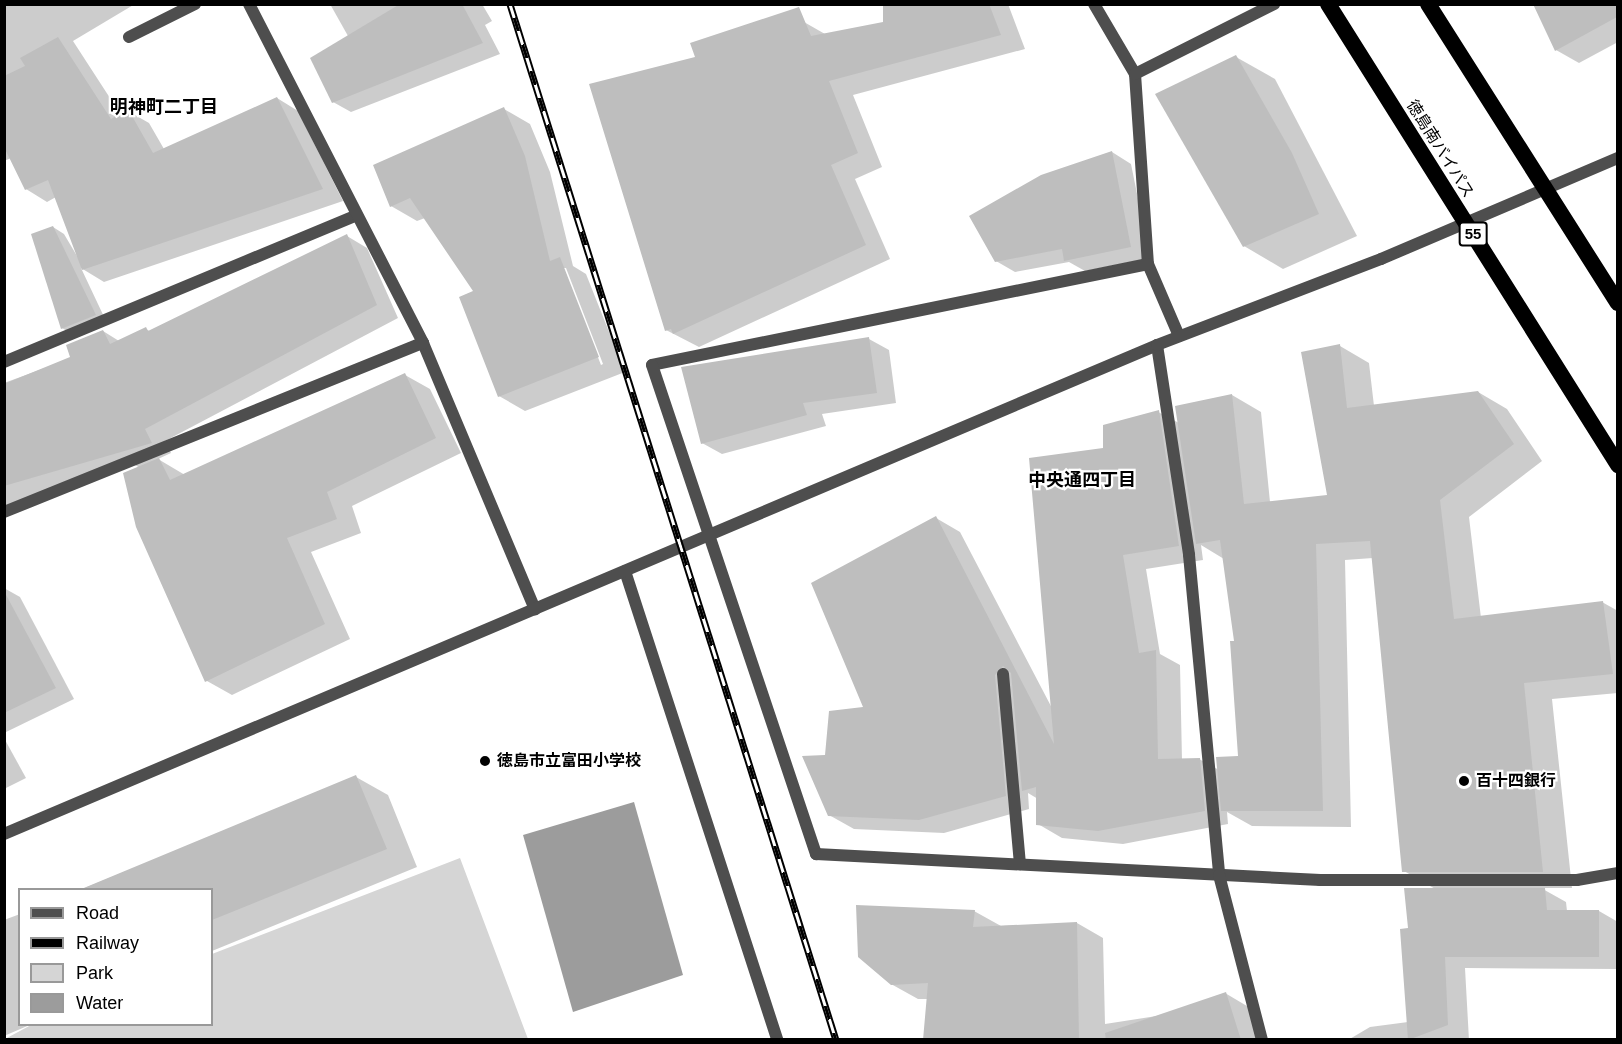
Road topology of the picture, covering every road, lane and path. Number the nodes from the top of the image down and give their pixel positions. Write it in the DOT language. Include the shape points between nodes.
graph roads {
  1 [pos="195,4"];
  2 [pos="249,4"];
  3 [pos="1094,4"];
  4 [pos="1274,4"];
  5 [pos="1328,4"];
  6 [pos="1428,4"];
  7 [pos="129,37"];
  8 [pos="1135,74"];
  9 [pos="1617,158"];
  10 [pos="1544,188"];
  11 [pos="356,216"];
  12 [pos="1466,223"];
  13 [pos="1148,264"];
  14 [pos="1617,303"];
  15 [pos="1179,336"];
  16 [pos="423,343"];
  17 [pos="1157,345"];
  18 [pos="4,362"];
  19 [pos="1617,465"];
  20 [pos="4,512"];
  21 [pos="710,534"];
  22 [pos="625,571"];
  23 [pos="535,609"];
  24 [pos="1003,674"];
  25 [pos="4,834"];
  26 [pos="1020,864"];
  27 [pos="1617,873"];
  28 [pos="1220,875"];
  29 [pos="777,1040"];
  30 [pos="1262,1040"];
  1 -- 7 [label="street"];
  2 -- 11 [label="street"];
  3 -- 8 [label="street"];
  4 -- 8 [label="street"];
  5 -- 12 [label="highway, 徳島南バイパス / 55"];
  6 -- 10 [label="highway"];
  8 -- 13 [label="street"];
  9 -- 10 [label="street"];
  10 -- 12 [label="street"];
  10 -- 14 [label="highway"];
  11 -- 16 [label="street"];
  11 -- 18 [label="street"];
  12 -- 15 [label="street"];
  12 -- 19 [label="highway, 徳島南バイパス / 55"];
  13 -- 15 [label="street"];
  13 -- 21 [label="street" via="652,365"];
  15 -- 17 [label="street"];
  16 -- 20 [label="street"];
  16 -- 23 [label="street"];
  17 -- 21 [label="street"];
  17 -- 28 [label="street" via="1189,555"];
  21 -- 22 [label="street"];
  21 -- 26 [label="street" via="816,854"];
  22 -- 23 [label="street"];
  22 -- 29 [label="street"];
  23 -- 25 [label="street"];
  24 -- 26 [label="street"];
  26 -- 28 [label="street"];
  27 -- 28 [label="street" via="1577,880"];
  28 -- 30 [label="street"];
}
